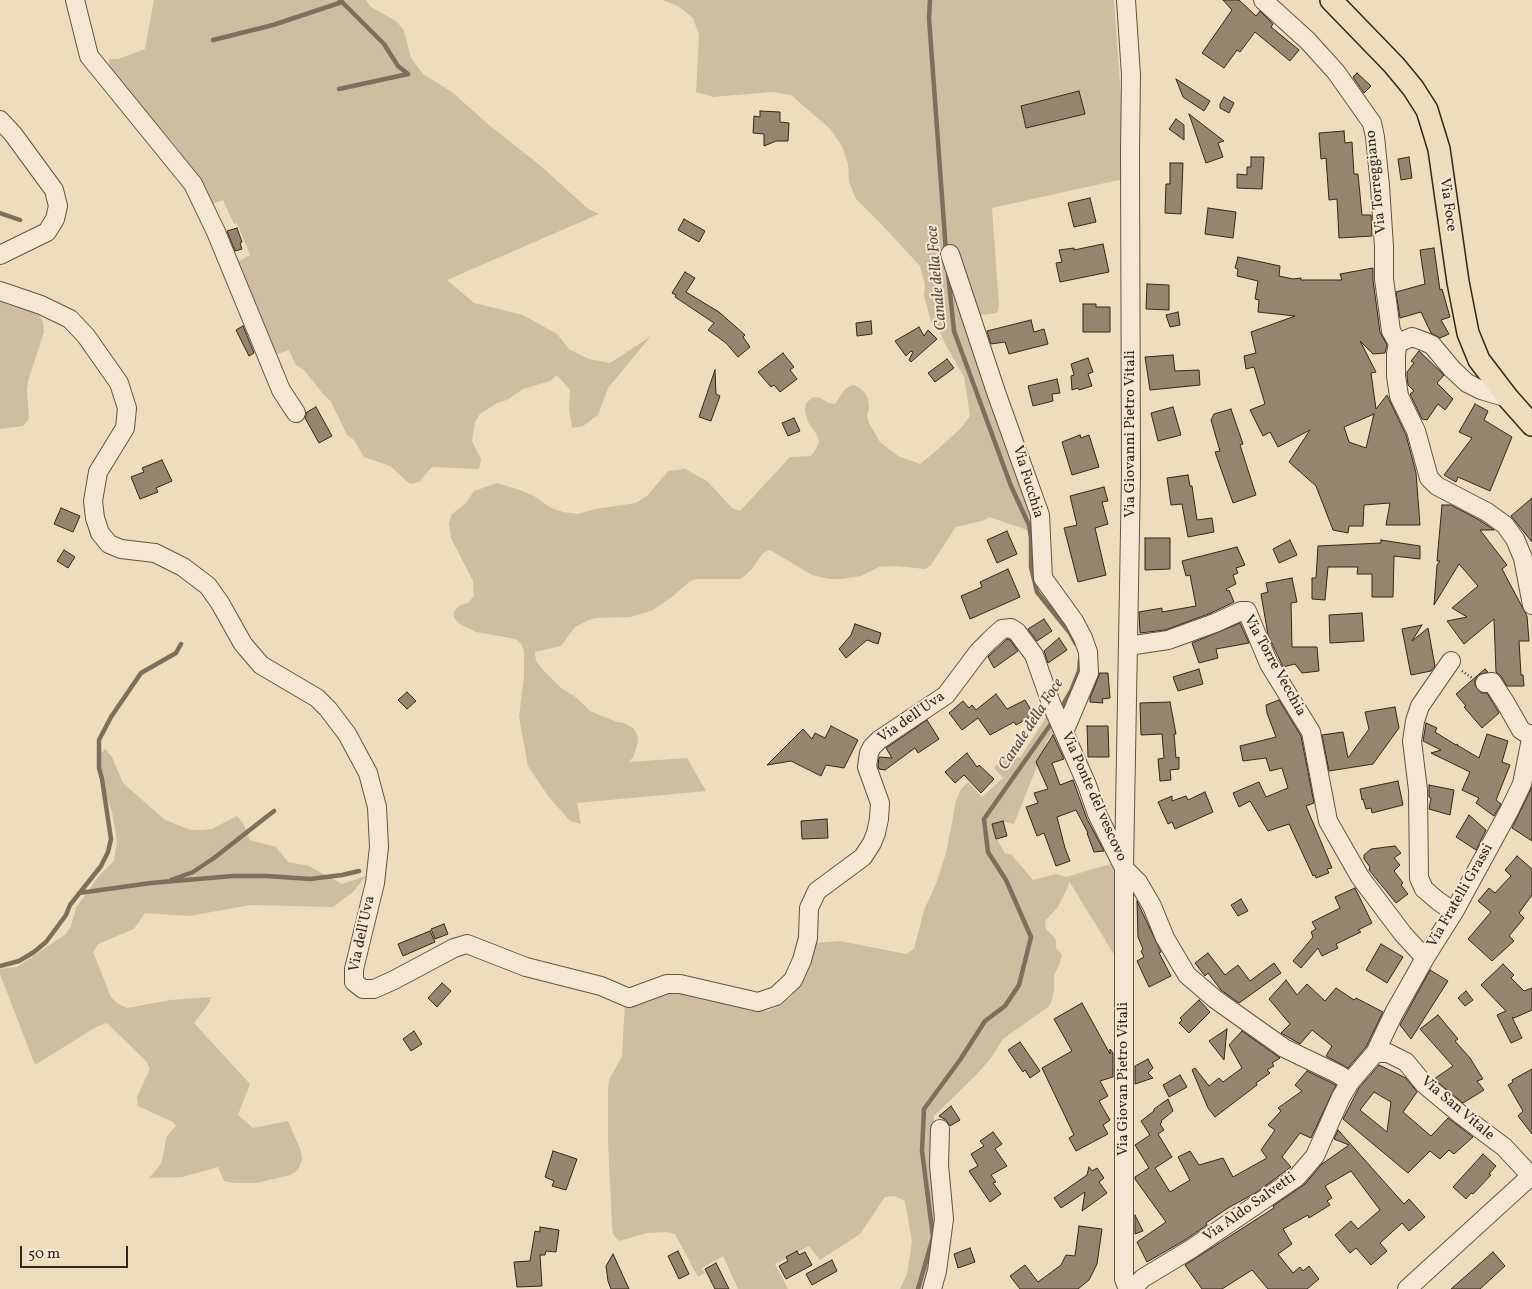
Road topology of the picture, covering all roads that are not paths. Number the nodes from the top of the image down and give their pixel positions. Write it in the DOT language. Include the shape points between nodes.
graph roads {
  1 [pos="75,0"];
  2 [pos="1126,0"];
  3 [pos="1263,0"];
  4 [pos="1332,0"];
  5 [pos="0,120"];
  6 [pos="950,254"];
  7 [pos="0,255"];
  8 [pos="0,291"];
  9 [pos="1398,343"];
  10 [pos="1508,398"];
  11 [pos="296,413"];
  12 [pos="1532,425"];
  13 [pos="1532,605"];
  14 [pos="1011,628"];
  15 [pos="1128,646"];
  16 [pos="1451,661"];
  17 [pos="1485,683"];
  18 [pos="1063,730"];
  19 [pos="1532,736"];
  20 [pos="1124,868"];
  21 [pos="1454,912"];
  22 [pos="1425,958"];
  23 [pos="1375,1053"];
  24 [pos="1350,1082"];
  25 [pos="940,1129"];
  26 [pos="1532,1176"];
  27 [pos="1125,1288"];
  28 [pos="932,1289"];
  29 [pos="1407,1289"];
  1 -- 11 [label="street" via="89,56 193,184 281,390"];
  2 -- 15 [label="street, Via Giovanni Pietro Vitali" via="1131,75"];
  3 -- 9 [label="street, Via Torreggiano" via="1336,72 1372,123 1380,186 1384,279 1392,331"];
  4 -- 10 [label="main road, Via Foce" via="1394,65 1427,110 1439,149 1468,333 1479,360"];
  5 -- 7 [label="street" via="14,134 54,190 58,206 56,219 47,232"];
  6 -- 18 [label="street, Via Fucchia" via="1040,515 1043,578 1074,620 1088,652 1089,673"];
  8 -- 14 [label="street, Via dell'Uva" via="70,319 119,383 127,408 125,428 98,472 93,501 94,518 100,533 109,544 155,554 183,567 208,586 243,644 261,665 317,698 328,709 347,734 368,773 377,807 379,847 375,883 354,969 354,982 363,989 374,989 467,944 526,967 601,986 629,998 668,984 695,986 758,1002 776,996 793,980 802,960 808,938 809,908 817,892 863,857 872,843 880,803 867,767 872,746 946,695 990,640 1002,629"];
  9 -- 10 [label="street" via="1412,337 1424,340 1467,383"];
  9 -- 13 [label="street" via="1396,376 1399,396 1416,431 1429,478 1437,486 1487,512 1504,525 1515,539 1523,558"];
  10 -- 12 [label="main road, Via Foce"];
  14 -- 18 [label="street, Via Ponte del vescovo" via="1034,656"];
  15 -- 20 [label="street, Via Giovanni Pietro Vitali"];
  15 -- 22 [label="street, Via Torre Vecchia" via="1168,640 1247,611 1270,664 1311,732 1328,821 1360,877"];
  16 -- 21 [label="street" via="1420,706 1412,741 1418,790 1419,878 1424,889"];
  17 -- 19 [label="street" via="1492,682 1521,730"];
  18 -- 20 [label="street, Via Ponte del vescovo" via="1097,814"];
  19 -- 21 [label="street, Via Fratelli Grassi" via="1522,784"];
  20 -- 24 [label="street, Via Ponte del vescovo" via="1138,882 1179,964 1198,986 1284,1048"];
  20 -- 27 [label="street, Via Giovan Pietro Vitali"];
  21 -- 22 [label="street, Via Fratelli Grassi"];
  22 -- 23 [label="street, Via Fratelli Grassi"];
  23 -- 24 [label="street, Via Aldo Salvetti"];
  23 -- 26 [label="street, Via San Vitale" via="1388,1053 1406,1062 1424,1084 1504,1147"];
  24 -- 27 [label="street, Via Aldo Salvetti" via="1315,1156 1297,1177 1191,1249"];
  25 -- 28 [label="street" via="939,1165 944,1218"];
  26 -- 29 [label="street"];
}
